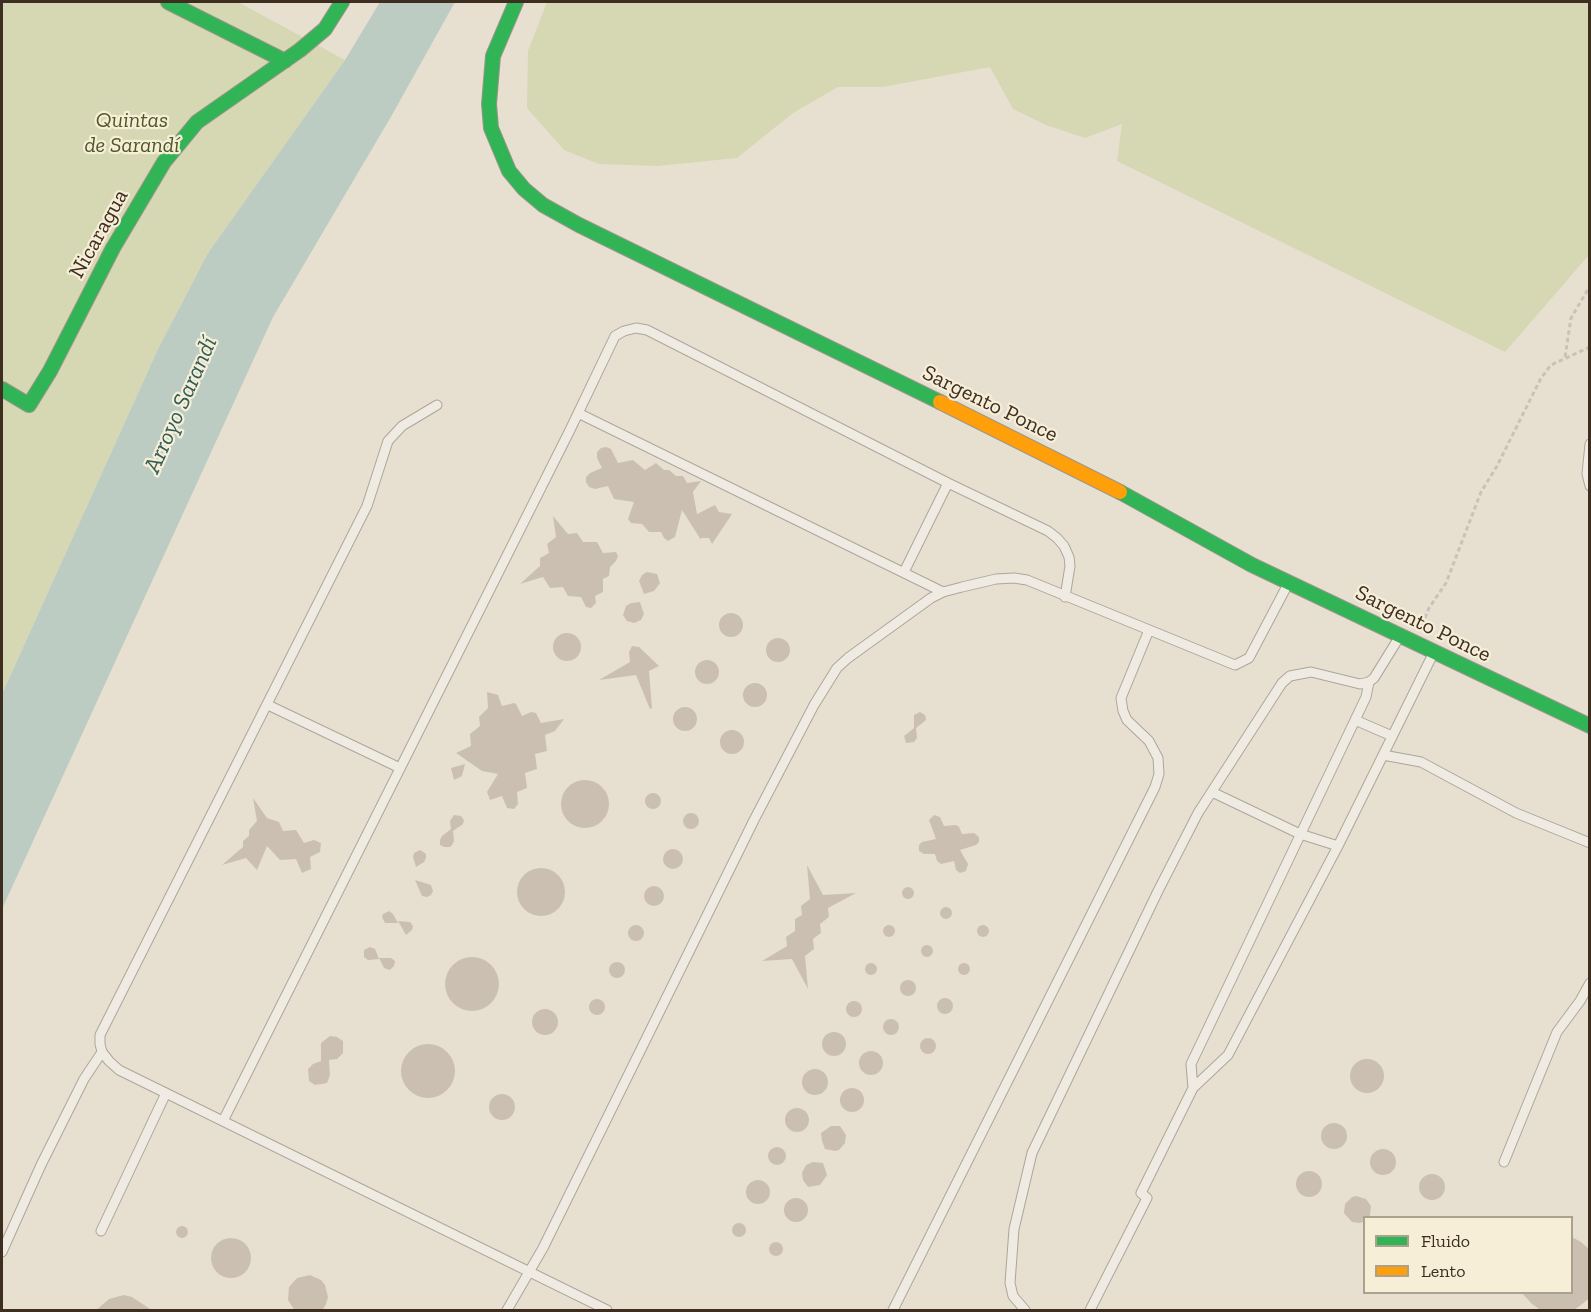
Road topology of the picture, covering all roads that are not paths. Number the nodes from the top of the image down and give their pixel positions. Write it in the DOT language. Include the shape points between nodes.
graph roads {
  1 [pos="168,2"];
  2 [pos="342,2"];
  3 [pos="516,2"];
  4 [pos="285,60"];
  5 [pos="2,389"];
  6 [pos="437,405"];
  7 [pos="578,413"];
  8 [pos="1590,444"];
  9 [pos="948,483"];
  10 [pos="1590,486"];
  11 [pos="904,572"];
  12 [pos="1289,581"];
  13 [pos="944,592"];
  14 [pos="1065,597"];
  15 [pos="1149,630"];
  16 [pos="1400,636"];
  17 [pos="1433,652"];
  18 [pos="1369,682"];
  19 [pos="268,705"];
  20 [pos="1355,720"];
  21 [pos="1590,726"];
  22 [pos="1392,736"];
  23 [pos="1383,755"];
  24 [pos="400,768"];
  25 [pos="1212,792"];
  26 [pos="1300,834"];
  27 [pos="1590,843"];
  28 [pos="1338,846"];
  29 [pos="1590,983"];
  30 [pos="102,1052"];
  31 [pos="1193,1088"];
  32 [pos="166,1093"];
  33 [pos="223,1121"];
  34 [pos="1504,1162"];
  35 [pos="101,1231"];
  36 [pos="2,1252"];
  37 [pos="529,1272"];
  38 [pos="507,1311"];
  39 [pos="608,1311"];
  40 [pos="893,1311"];
  41 [pos="1025,1311"];
  42 [pos="1090,1311"];
  1 -- 4 [label="street"];
  2 -- 4 [label="street, Nicaragua" via="325,29"];
  3 -- 12 [label="street, Sargento Ponce" via="493,56 491,128 509,171 543,205 1110,486 1252,565"];
  4 -- 5 [label="street, Nicaragua" via="197,122 164,162 29,405"];
  6 -- 19 [label="lane" via="402,426 388,441 368,506"];
  7 -- 9 [label="lane" via="615,336 636,328 647,330"];
  7 -- 11 [label="lane"];
  7 -- 24 [label="lane"];
  8 -- 10 [label="lane"];
  9 -- 11 [label="lane"];
  9 -- 14 [label="lane" via="1058,538 1069,557"];
  11 -- 13 [label="lane"];
  12 -- 15 [label="lane" via="1243,663 1225,662"];
  12 -- 16 [label="street, Sargento Ponce"];
  13 -- 14 [label="lane" via="1014,578"];
  13 -- 37 [label="lane" via="848,658 830,679 754,820"];
  14 -- 15 [label="lane"];
  15 -- 40 [label="lane" via="1121,698 1127,720 1149,741 1158,758 1155,787"];
  16 -- 17 [label="street, Sargento Ponce"];
  16 -- 18 [label="lane"];
  17 -- 21 [label="street, Sargento Ponce"];
  17 -- 22 [label="lane"];
  18 -- 20 [label="lane"];
  18 -- 25 [label="lane" via="1360,684 1311,672 1290,676"];
  19 -- 24 [label="lane"];
  19 -- 30 [label="lane" via="100,1035"];
  20 -- 22 [label="lane"];
  20 -- 26 [label="lane"];
  22 -- 23 [label="lane"];
  23 -- 27 [label="lane" via="1421,762 1516,813"];
  23 -- 28 [label="lane"];
  24 -- 33 [label="lane"];
  25 -- 26 [label="lane"];
  25 -- 41 [label="lane" via="1158,891 1032,1153 1016,1220 1010,1283 1013,1296"];
  26 -- 28 [label="lane"];
  26 -- 31 [label="lane" via="1191,1064"];
  28 -- 31 [label="lane" via="1228,1055"];
  29 -- 34 [label="lane" via="1557,1032"];
  30 -- 32 [label="lane" via="119,1070"];
  30 -- 36 [label="lane" via="84,1079"];
  31 -- 42 [label="lane" via="1141,1193 1147,1198"];
  32 -- 33 [label="lane"];
  32 -- 35 [label="lane"];
  33 -- 37 [label="lane"];
  37 -- 38 [label="lane"];
  37 -- 39 [label="lane"];
}
